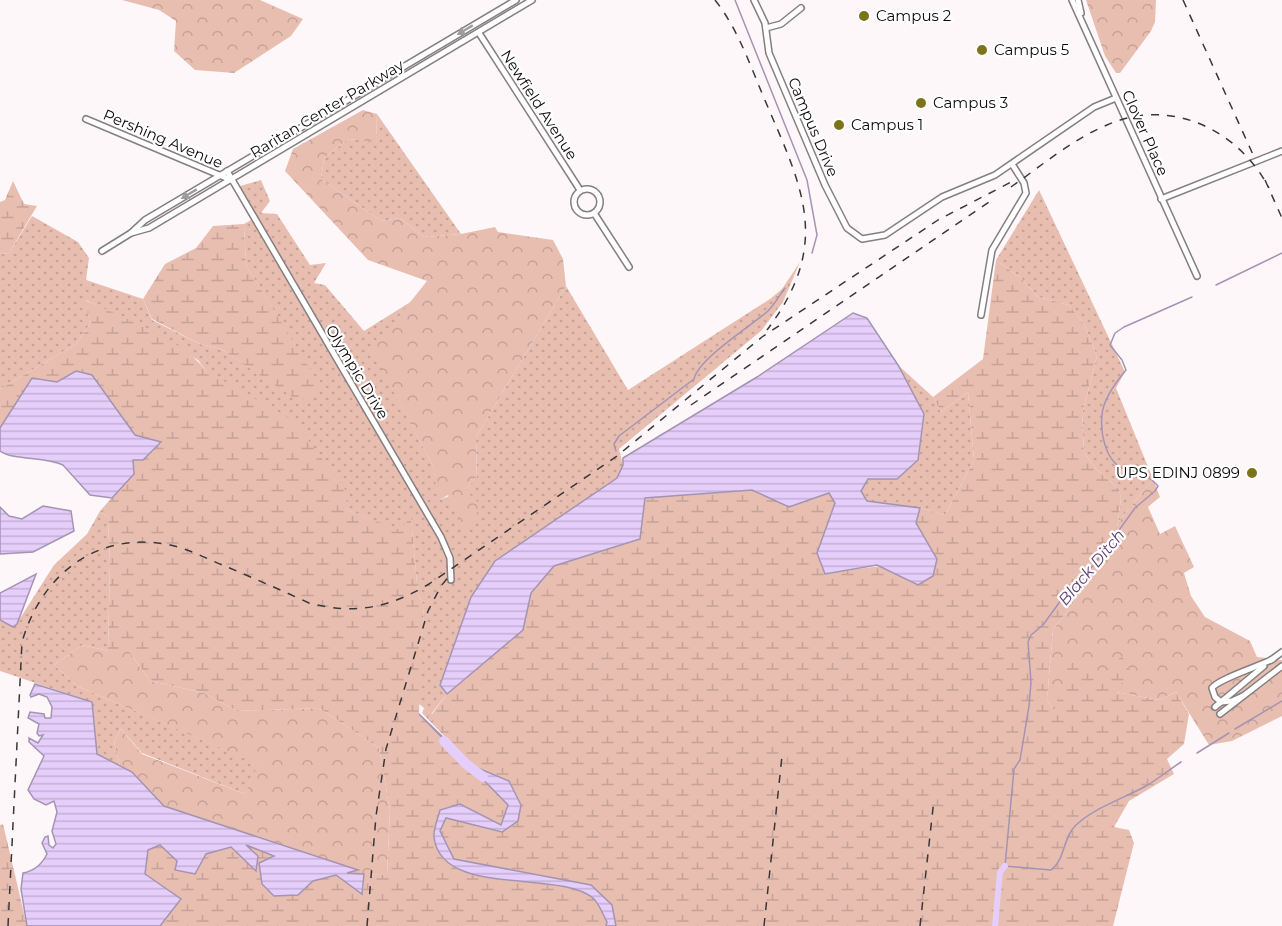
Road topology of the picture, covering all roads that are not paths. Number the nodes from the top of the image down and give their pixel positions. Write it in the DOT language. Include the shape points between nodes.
graph roads {
  1 [pos="516,0"];
  2 [pos="532,0"];
  3 [pos="754,0"];
  4 [pos="1074,1"];
  5 [pos="801,8"];
  6 [pos="766,28"];
  7 [pos="479,33"];
  8 [pos="1116,98"];
  9 [pos="87,119"];
  10 [pos="1282,152"];
  11 [pos="1012,164"];
  12 [pos="227,171"];
  13 [pos="219,176"];
  14 [pos="231,180"];
  15 [pos="580,190"];
  16 [pos="1161,199"];
  17 [pos="594,213"];
  18 [pos="131,233"];
  19 [pos="102,251"];
  20 [pos="629,267"];
  21 [pos="1197,276"];
  22 [pos="981,315"];
  23 [pos="452,580"];
  24 [pos="1282,652"];
  25 [pos="1273,659"];
  26 [pos="1282,666"];
  27 [pos="1243,696"];
  28 [pos="1221,702"];
  29 [pos="1215,707"];
  30 [pos="1220,714"];
  1 -- 12 [label="street, Raritan Center Parkway, one-way"];
  2 -- 7 [label="street, Raritan Center Parkway"];
  3 -- 6 [label="street, Campus Drive"];
  4 -- 8 [label="street, Clover Place"];
  5 -- 6 [label="street" via="781,24"];
  6 -- 11 [label="street, Campus Drive" via="768,50 827,189 850,232 866,239 882,236 939,199 972,187"];
  7 -- 14 [label="street, Raritan Center Parkway"];
  7 -- 15 [label="street, Newfield Avenue"];
  8 -- 11 [label="street" via="1094,107"];
  8 -- 16 [label="street, Clover Place"];
  9 -- 13 [label="street, Pershing Avenue"];
  10 -- 16 [label="street"];
  11 -- 22 [label="street" via="1026,193 992,250"];
  12 -- 13 [label="street, Raritan Center Parkway"];
  12 -- 14 [label="street, Olympic Drive"];
  13 -- 14 [label="street, Pershing Avenue"];
  13 -- 18 [label="street, Raritan Center Parkway, one-way" via="145,220"];
  14 -- 18 [label="street, Raritan Center Parkway" via="149,228"];
  14 -- 23 [label="street, Olympic Drive" via="441,537 450,558"];
  15 -- 17 [label="street, Newfield Avenue" via="590,189 598,194 600,205"];
  15 -- 17 [label="street, Newfield Avenue" via="574,199 575,208 584,215"];
  16 -- 21 [label="street, Clover Place"];
  17 -- 20 [label="street, Newfield Avenue"];
  18 -- 19 [label="street, Raritan Center Parkway"];
  24 -- 25 [label="street"];
  25 -- 28 [label="street"];
  25 -- 28 [label="street" via="1215,684 1214,694"];
  26 -- 27 [label="street"];
  27 -- 28 [label="street"];
  27 -- 30 [label="street"];
  28 -- 29 [label="street"];
}
